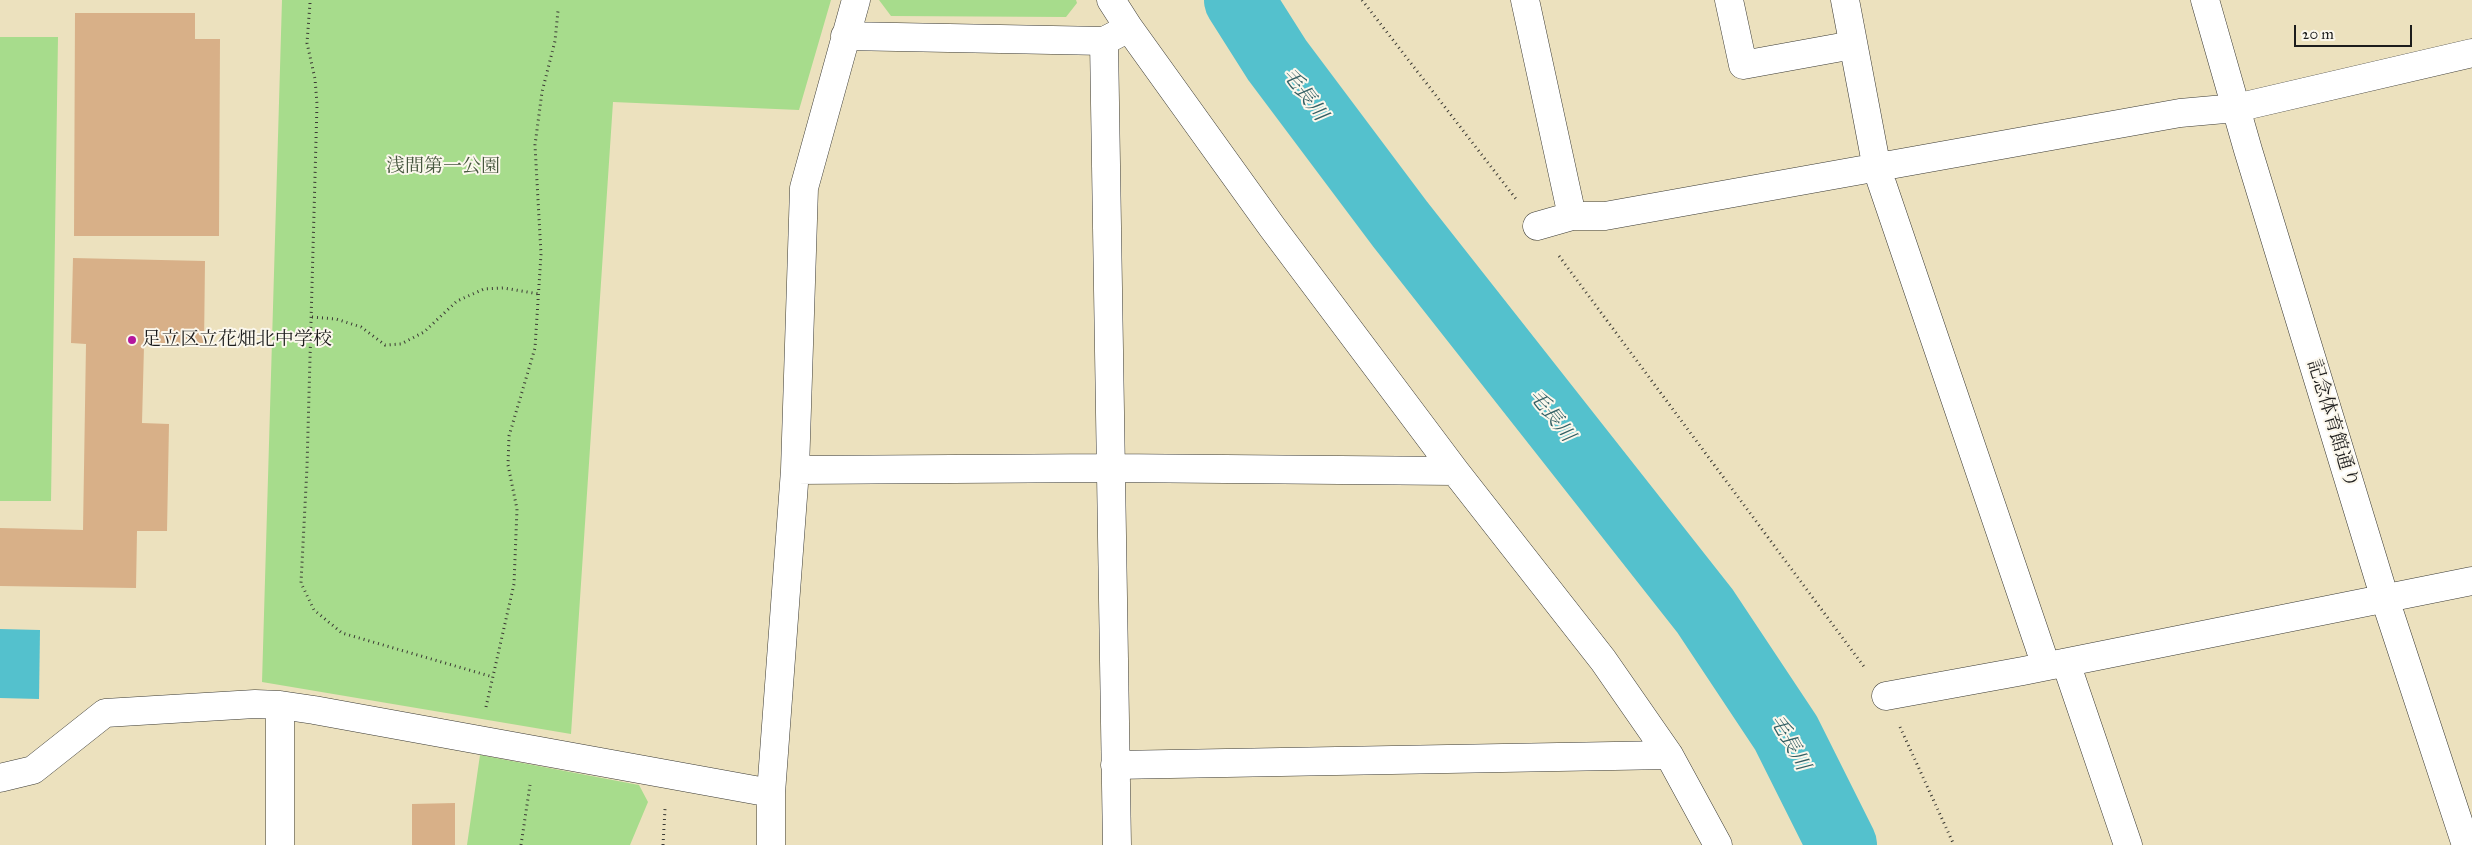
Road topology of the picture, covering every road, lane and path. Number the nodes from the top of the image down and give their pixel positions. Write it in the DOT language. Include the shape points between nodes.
graph roads {
  1 [pos="856,0"];
  2 [pos="1111,0"];
  3 [pos="1362,0"];
  4 [pos="1525,0"];
  5 [pos="1730,0"];
  6 [pos="1844,0"];
  7 [pos="2205,0"];
  8 [pos="310,3"];
  9 [pos="558,11"];
  10 [pos="1129,28"];
  11 [pos="845,36"];
  12 [pos="1104,42"];
  13 [pos="1853,45"];
  14 [pos="2472,53"];
  15 [pos="2236,108"];
  16 [pos="1877,168"];
  17 [pos="1572,216"];
  18 [pos="1537,226"];
  19 [pos="539,294"];
  20 [pos="312,317"];
  21 [pos="1110,468"];
  22 [pos="795,470"];
  23 [pos="1456,471"];
  24 [pos="2472,581"];
  25 [pos="2385,599"];
  26 [pos="2056,664"];
  27 [pos="493,678"];
  28 [pos="1886,696"];
  29 [pos="280,705"];
  30 [pos="479,740"];
  31 [pos="536,750"];
  32 [pos="1670,755"];
  33 [pos="1116,765"];
  34 [pos="0,778"];
  35 [pos="772,792"];
  36 [pos="280,845"];
  37 [pos="521,845"];
  38 [pos="771,845"];
  39 [pos="1117,845"];
  40 [pos="1718,845"];
  41 [pos="1954,845"];
  42 [pos="2128,845"];
  43 [pos="2466,845"];
  1 -- 11 [label="street"];
  2 -- 10 [label="street"];
  3 -- 18 [label="path"];
  4 -- 17 [label="street"];
  5 -- 13 [label="street" via="1743,65"];
  6 -- 13 [label="street"];
  7 -- 15 [label="street, 記念体育館通り"];
  8 -- 20 [label="path" via="307,43 317,104"];
  9 -- 19 [label="path" via="535,145 541,254"];
  10 -- 12 [label="street"];
  10 -- 23 [label="street" via="1278,235"];
  11 -- 12 [label="street"];
  11 -- 22 [label="street" via="804,188"];
  12 -- 21 [label="street"];
  13 -- 16 [label="street"];
  14 -- 15 [label="street"];
  15 -- 16 [label="street" via="2180,113"];
  15 -- 25 [label="street, 記念体育館通り"];
  16 -- 17 [label="street" via="1605,216"];
  16 -- 26 [label="street"];
  17 -- 18 [label="street"];
  18 -- 28 [label="path"];
  19 -- 20 [label="path" via="504,288 484,289 457,301 424,332 401,344 385,345 361,327 336,319"];
  19 -- 27 [label="path" via="535,348 509,436 508,465 517,510 514,584"];
  20 -- 27 [label="path" via="301,583 314,610 342,633"];
  21 -- 22 [label="street"];
  21 -- 23 [label="street"];
  21 -- 33 [label="street"];
  22 -- 35 [label="street"];
  23 -- 32 [label="street" via="1603,660"];
  24 -- 25 [label="street"];
  25 -- 26 [label="street"];
  25 -- 43 [label="street, 記念体育館通り"];
  26 -- 28 [label="street"];
  26 -- 42 [label="street"];
  27 -- 30 [label="path"];
  28 -- 41 [label="path"];
  29 -- 30 [label="street"];
  29 -- 34 [label="street" via="105,714 33,770"];
  29 -- 36 [label="street"];
  30 -- 31 [label="street"];
  31 -- 35 [label="street"];
  31 -- 37 [label="path"];
  32 -- 33 [label="street"];
  32 -- 40 [label="street"];
  33 -- 39 [label="street"];
  35 -- 38 [label="street"];
}
